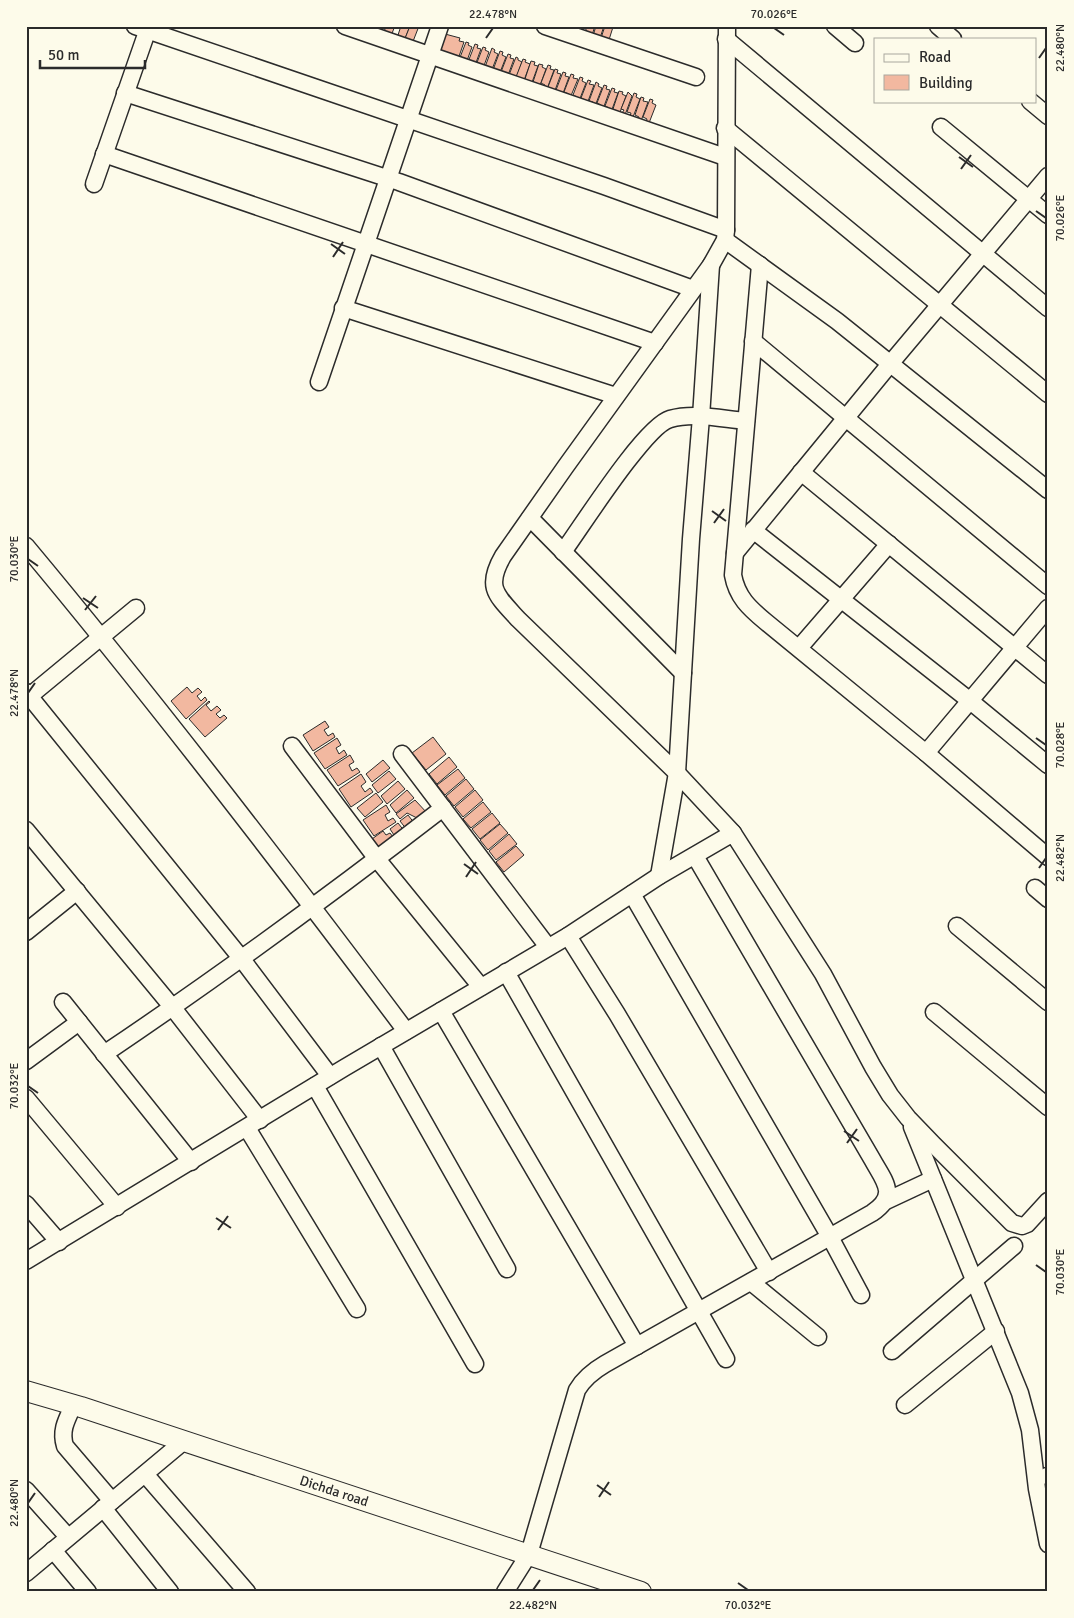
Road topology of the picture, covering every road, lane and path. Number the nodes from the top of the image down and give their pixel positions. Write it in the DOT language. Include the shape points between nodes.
graph roads {
  1 [pos="345,26"];
  2 [pos="440,26"];
  3 [pos="545,26"];
  4 [pos="835,26"];
  5 [pos="938,26"];
  6 [pos="144,28"];
  7 [pos="726,32"];
  8 [pos="952,38"];
  9 [pos="855,43"];
  10 [pos="430,56"];
  11 [pos="696,78"];
  12 [pos="125,93"];
  13 [pos="1031,102"];
  14 [pos="1048,116"];
  15 [pos="408,119"];
  16 [pos="941,127"];
  17 [pos="725,128"];
  18 [pos="104,154"];
  19 [pos="725,157"];
  20 [pos="1048,176"];
  21 [pos="387,178"];
  22 [pos="94,184"];
  23 [pos="1028,199"];
  24 [pos="1048,215"];
  25 [pos="725,235"];
  26 [pos="366,244"];
  27 [pos="982,253"];
  28 [pos="711,265"];
  29 [pos="760,265"];
  30 [pos="693,289"];
  31 [pos="1045,299"];
  32 [pos="940,305"];
  33 [pos="343,308"];
  34 [pos="753,341"];
  35 [pos="654,343"];
  36 [pos="890,364"];
  37 [pos="319,382"];
  38 [pos="1048,394"];
  39 [pos="616,396"];
  40 [pos="701,418"];
  41 [pos="846,418"];
  42 [pos="746,421"];
  43 [pos="801,472"];
  44 [pos="1048,490"];
  45 [pos="530,518"];
  46 [pos="752,530"];
  47 [pos="889,544"];
  48 [pos="26,546"];
  49 [pos="564,552"];
  50 [pos="735,553"];
  51 [pos="1048,586"];
  52 [pos="841,600"];
  53 [pos="136,608"];
  54 [pos="1048,608"];
  55 [pos="102,638"];
  56 [pos="1014,647"];
  57 [pos="799,648"];
  58 [pos="683,673"];
  59 [pos="1048,675"];
  60 [pos="27,696"];
  61 [pos="969,700"];
  62 [pos="292,746"];
  63 [pos="926,753"];
  64 [pos="402,754"];
  65 [pos="1048,765"];
  66 [pos="677,773"];
  67 [pos="443,808"];
  68 [pos="26,830"];
  69 [pos="733,833"];
  70 [pos="695,856"];
  71 [pos="1048,857"];
  72 [pos="377,859"];
  73 [pos="659,876"];
  74 [pos="77,891"];
  75 [pos="632,894"];
  76 [pos="312,906"];
  77 [pos="957,926"];
  78 [pos="26,932"];
  79 [pos="568,936"];
  80 [pos="548,947"];
  81 [pos="242,958"];
  82 [pos="506,972"];
  83 [pos="481,987"];
  84 [pos="63,1002"];
  85 [pos="1048,1002"];
  86 [pos="173,1008"];
  87 [pos="441,1011"];
  88 [pos="934,1012"];
  89 [pos="78,1022"];
  90 [pos="406,1031"];
  91 [pos="381,1046"];
  92 [pos="104,1054"];
  93 [pos="26,1061"];
  94 [pos="330,1076"];
  95 [pos="315,1086"];
  96 [pos="26,1098"];
  97 [pos="1048,1106"];
  98 [pos="908,1118"];
  99 [pos="254,1124"];
  100 [pos="191,1162"];
  101 [pos="933,1178"];
  102 [pos="886,1201"];
  103 [pos="26,1204"];
  104 [pos="1047,1205"];
  105 [pos="117,1207"];
  106 [pos="830,1237"];
  107 [pos="60,1242"];
  108 [pos="1014,1246"];
  109 [pos="27,1261"];
  110 [pos="507,1269"];
  111 [pos="769,1272"];
  112 [pos="974,1279"];
  113 [pos="751,1282"];
  114 [pos="861,1295"];
  115 [pos="356,1309"];
  116 [pos="699,1311"];
  117 [pos="996,1331"];
  118 [pos="818,1337"];
  119 [pos="637,1346"];
  120 [pos="892,1351"];
  121 [pos="726,1359"];
  122 [pos="475,1364"];
  123 [pos="26,1391"];
  124 [pos="74,1404"];
  125 [pos="905,1405"];
  126 [pos="184,1441"];
  127 [pos="145,1474"];
  128 [pos="1045,1479"];
  129 [pos="26,1490"];
  130 [pos="107,1505"];
  131 [pos="68,1537"];
  132 [pos="1048,1544"];
  133 [pos="53,1550"];
  134 [pos="529,1554"];
  135 [pos="26,1572"];
  136 [pos="242,1590"];
  137 [pos="88,1592"];
  138 [pos="170,1592"];
  139 [pos="505,1592"];
  140 [pos="641,1592"];
  1 -- 10 [label="street"];
  2 -- 10 [label="street"];
  3 -- 11 [label="street"];
  4 -- 9 [label="street"];
  5 -- 8 [label="street"];
  6 -- 12 [label="street"];
  6 -- 15 [label="street"];
  7 -- 17 [label="street"];
  7 -- 27 [label="street"];
  10 -- 15 [label="street"];
  10 -- 19 [label="street"];
  12 -- 18 [label="street"];
  12 -- 21 [label="street"];
  13 -- 14 [label="street"];
  15 -- 21 [label="street"];
  15 -- 25 [label="street"];
  16 -- 23 [label="street"];
  17 -- 19 [label="street"];
  17 -- 32 [label="street"];
  18 -- 22 [label="street"];
  18 -- 26 [label="street"];
  19 -- 25 [label="street"];
  20 -- 23 [label="street"];
  21 -- 26 [label="street"];
  21 -- 30 [label="street"];
  23 -- 24 [label="street"];
  23 -- 27 [label="street"];
  25 -- 28 [label="street"];
  25 -- 29 [label="street"];
  26 -- 33 [label="street"];
  26 -- 35 [label="street"];
  27 -- 31 [label="street"];
  27 -- 32 [label="street"];
  28 -- 30 [label="street"];
  28 -- 40 [label="street"];
  29 -- 34 [label="street"];
  29 -- 36 [label="street"];
  30 -- 35 [label="street"];
  32 -- 36 [label="street"];
  32 -- 38 [label="street"];
  33 -- 37 [label="street"];
  33 -- 39 [label="street"];
  34 -- 41 [label="street"];
  34 -- 42 [label="street"];
  35 -- 39 [label="street"];
  36 -- 41 [label="street"];
  36 -- 44 [label="street"];
  39 -- 45 [label="street"];
  40 -- 42 [label="street"];
  40 -- 49 [label="street" via="669,419 650,433"];
  40 -- 58 [label="street"];
  41 -- 43 [label="street"];
  41 -- 51 [label="street"];
  42 -- 50 [label="street"];
  43 -- 46 [label="street"];
  43 -- 47 [label="street"];
  45 -- 49 [label="street"];
  45 -- 66 [label="street" via="496,568 492,581 496,592 518,619"];
  46 -- 50 [label="street"];
  46 -- 52 [label="street"];
  47 -- 52 [label="street"];
  47 -- 56 [label="street"];
  48 -- 55 [label="street"];
  49 -- 58 [label="street"];
  50 -- 57 [label="street" via="733,575 740,597 750,609"];
  52 -- 57 [label="street"];
  52 -- 61 [label="street"];
  53 -- 55 [label="street"];
  54 -- 56 [label="street"];
  55 -- 60 [label="street"];
  55 -- 76 [label="street"];
  56 -- 59 [label="street"];
  56 -- 61 [label="street"];
  57 -- 63 [label="street"];
  58 -- 66 [label="street"];
  60 -- 81 [label="street"];
  61 -- 63 [label="street"];
  61 -- 65 [label="street"];
  62 -- 72 [label="street"];
  63 -- 71 [label="street"];
  64 -- 67 [label="street"];
  66 -- 69 [label="street"];
  66 -- 73 [label="street"];
  67 -- 72 [label="street"];
  67 -- 80 [label="street"];
  68 -- 74 [label="street"];
  69 -- 70 [label="street"];
  69 -- 98 [label="street" via="823,974 890,1095"];
  70 -- 73 [label="street"];
  70 -- 102 [label="street" via="879,1171 888,1194"];
  72 -- 76 [label="street"];
  72 -- 83 [label="street"];
  73 -- 75 [label="street"];
  74 -- 78 [label="street"];
  74 -- 86 [label="street"];
  75 -- 79 [label="street"];
  75 -- 106 [label="street"];
  76 -- 81 [label="street"];
  76 -- 90 [label="street"];
  77 -- 85 [label="street"];
  79 -- 80 [label="street"];
  79 -- 111 [label="street"];
  80 -- 82 [label="street"];
  81 -- 86 [label="street"];
  81 -- 94 [label="street"];
  82 -- 83 [label="street"];
  82 -- 116 [label="street"];
  83 -- 87 [label="street"];
  84 -- 89 [label="street"];
  86 -- 92 [label="street"];
  86 -- 99 [label="street"];
  87 -- 90 [label="street"];
  87 -- 119 [label="street"];
  88 -- 97 [label="street"];
  89 -- 92 [label="street"];
  89 -- 93 [label="street"];
  90 -- 91 [label="street"];
  91 -- 94 [label="street"];
  91 -- 110 [label="street"];
  92 -- 100 [label="street"];
  94 -- 95 [label="street"];
  95 -- 99 [label="street"];
  95 -- 122 [label="street"];
  96 -- 105 [label="street"];
  98 -- 101 [label="street"];
  98 -- 104 [label="street" via="1012,1223 1027,1224"];
  99 -- 100 [label="street"];
  99 -- 115 [label="street"];
  100 -- 105 [label="street"];
  101 -- 102 [label="street"];
  101 -- 112 [label="street"];
  102 -- 106 [label="street" via="877,1210"];
  103 -- 107 [label="street"];
  105 -- 107 [label="street"];
  106 -- 111 [label="street"];
  106 -- 114 [label="street"];
  107 -- 109 [label="street"];
  108 -- 112 [label="street"];
  111 -- 113 [label="street"];
  112 -- 117 [label="street"];
  112 -- 120 [label="street"];
  113 -- 116 [label="street"];
  113 -- 118 [label="street"];
  116 -- 119 [label="street"];
  116 -- 121 [label="street"];
  117 -- 125 [label="street"];
  117 -- 128 [label="street" via="1026,1412"];
  119 -- 134 [label="street" via="592,1372 577,1390"];
  123 -- 124 [label="main road, Dichda road"];
  124 -- 126 [label="main road, Dichda road"];
  124 -- 130 [label="street" via="64,1425 62,1436 65,1446"];
  126 -- 127 [label="street"];
  126 -- 134 [label="main road, Dichda road"];
  127 -- 130 [label="street"];
  127 -- 136 [label="street"];
  128 -- 132 [label="street"];
  129 -- 131 [label="street"];
  130 -- 131 [label="street"];
  130 -- 138 [label="street"];
  131 -- 133 [label="street"];
  133 -- 135 [label="street"];
  133 -- 137 [label="street"];
  134 -- 139 [label="street"];
  134 -- 140 [label="main road, Dichda road"];
}
